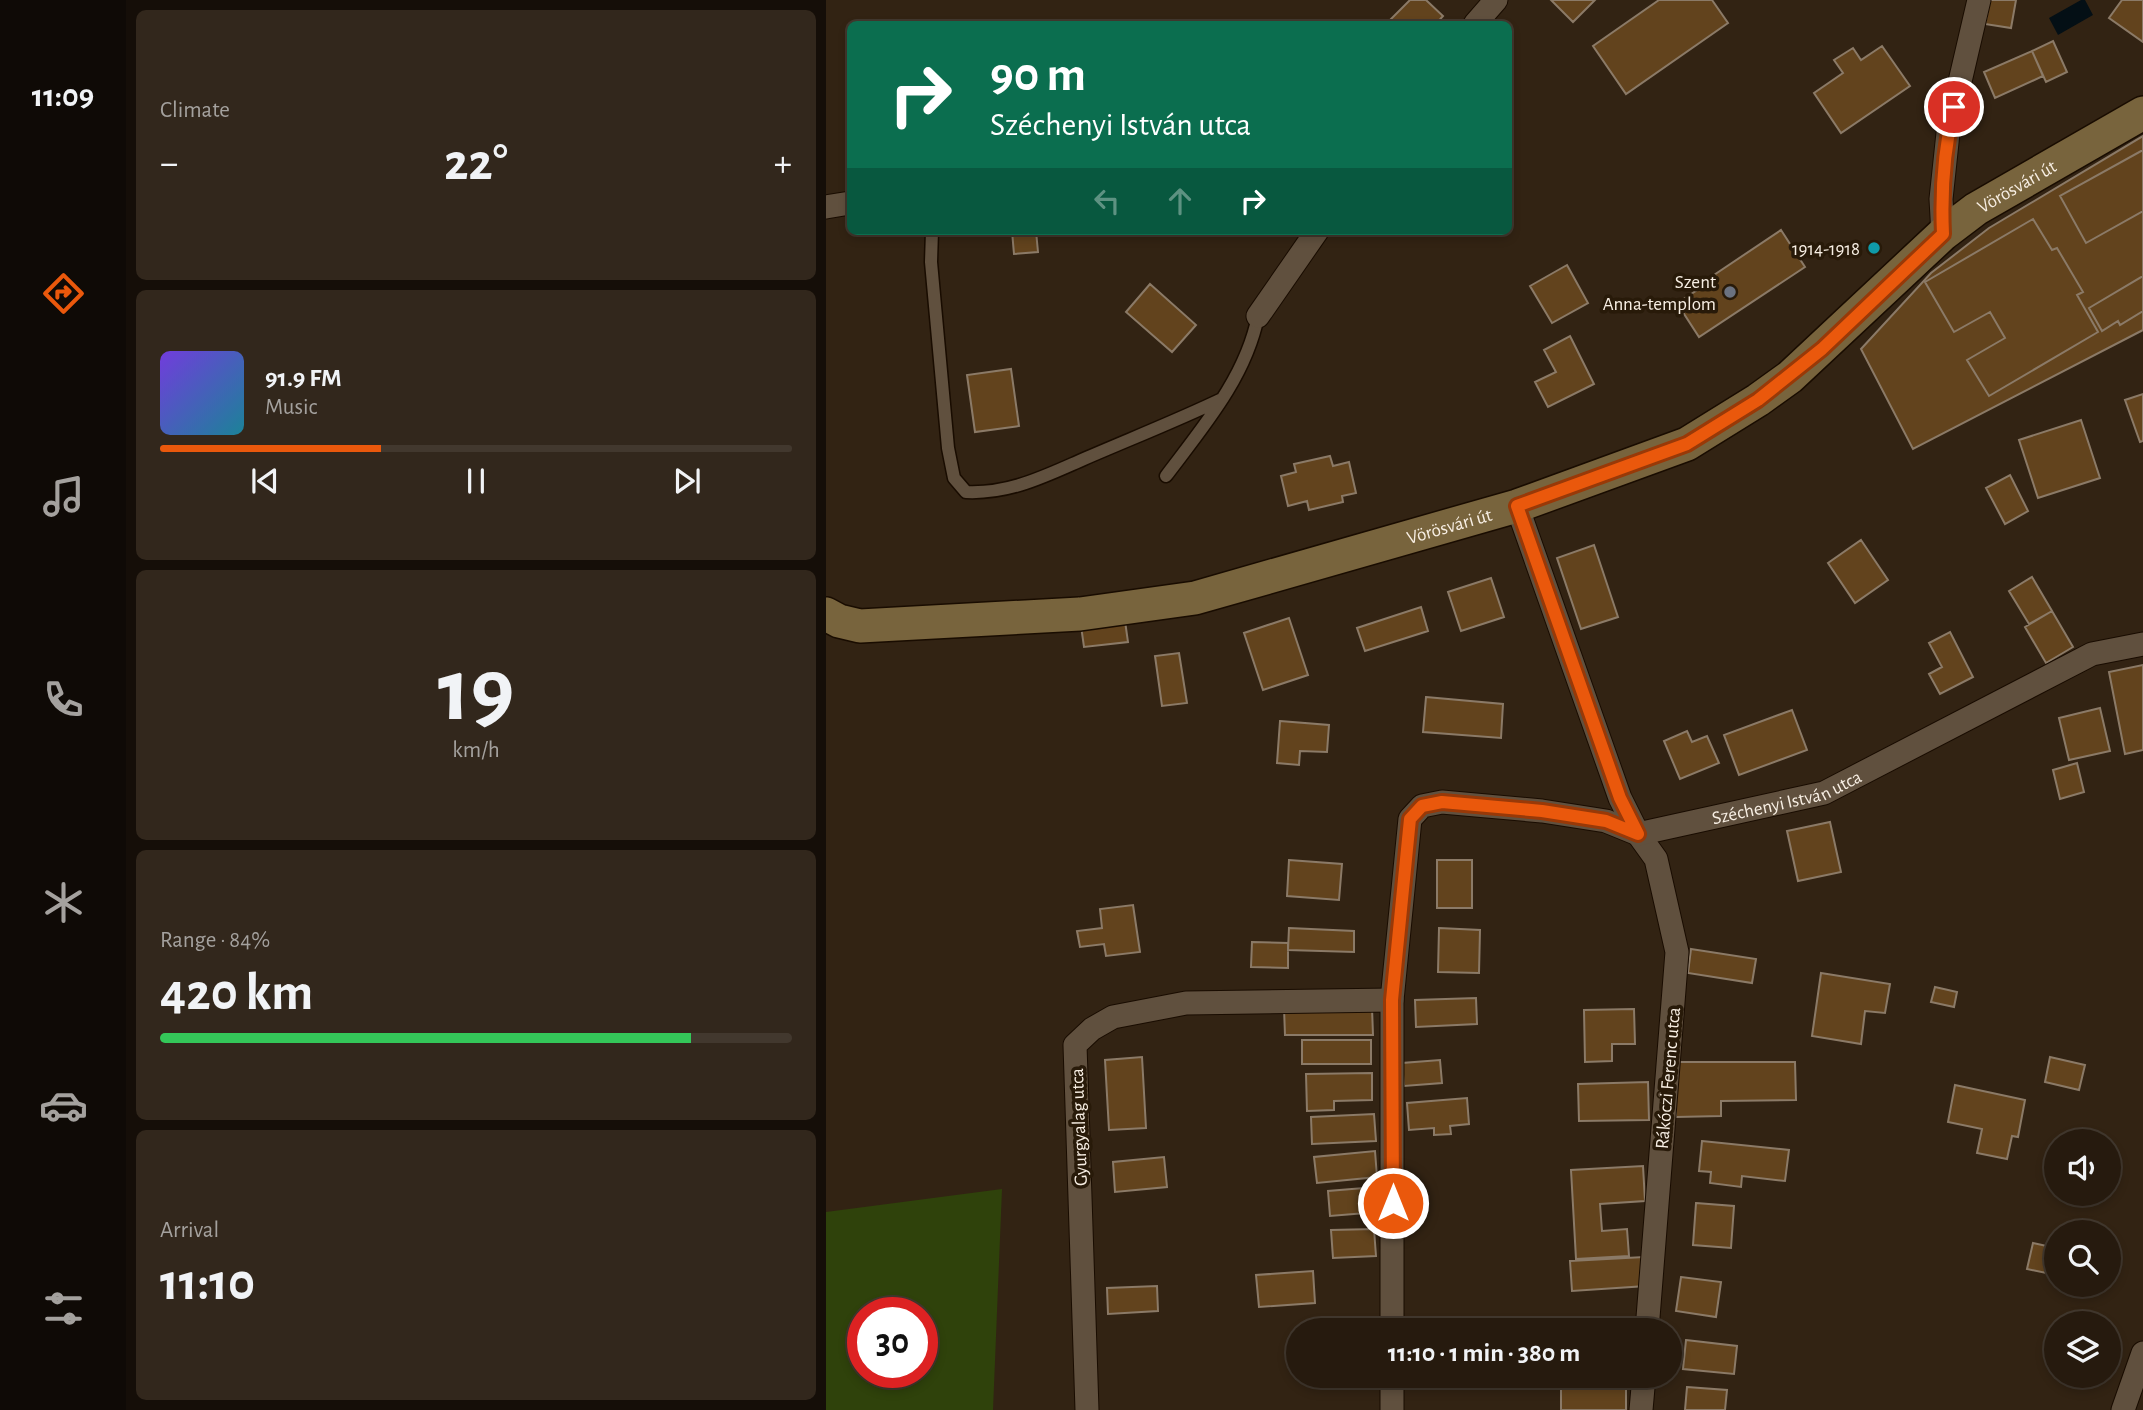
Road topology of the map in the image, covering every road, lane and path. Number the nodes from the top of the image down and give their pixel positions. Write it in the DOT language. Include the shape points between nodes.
graph roads {
  1 [pos="1496,0"];
  2 [pos="1979,0"];
  3 [pos="1478,21"];
  4 [pos="2143,113"];
  5 [pos="847,203"];
  6 [pos="826,206"];
  7 [pos="1943,234"];
  8 [pos="932,235"];
  9 [pos="1314,235"];
  10 [pos="1258,316"];
  11 [pos="1222,398"];
  12 [pos="1166,476"];
  13 [pos="1517,506"];
  14 [pos="826,614"];
  15 [pos="2143,644"];
  16 [pos="1638,834"];
  17 [pos="1392,1000"];
  18 [pos="1392,1318"];
  19 [pos="1648,1318"];
  20 [pos="2143,1353"];
  21 [pos="1392,1388"];
  22 [pos="1643,1388"];
  23 [pos="1087,1410"];
  24 [pos="1392,1410"];
  25 [pos="1641,1410"];
  26 [pos="2123,1410"];
  1 -- 3 [label="street"];
  2 -- 7 [label="street" via="1948,133 1941,199"];
  4 -- 7 [label="main road, Vörösvári út" via="1976,209"];
  5 -- 6 [label="street"];
  7 -- 13 [label="main road, Vörösvári út" via="1822,349 1758,400 1687,444"];
  8 -- 11 [label="lane" via="948,448 954,478 966,492 1010,488 1050,475"];
  9 -- 10 [label="street"];
  10 -- 11 [label="lane" via="1244,362"];
  11 -- 12 [label="lane"];
  13 -- 14 [label="main road, Vörösvári út" via="1195,598 1080,614 860,626"];
  13 -- 16 [label="street, Rákóczi Ferenc utca" via="1620,798"];
  15 -- 16 [label="street, Széchenyi István utca" via="2092,654 1824,793"];
  16 -- 17 [label="street" via="1606,821 1542,811 1442,802 1422,806 1410,819"];
  16 -- 19 [label="street, Rákóczi Ferenc utca" via="1656,859 1677,952"];
  17 -- 18 [label="street"];
  17 -- 23 [label="street, Gyurgyalag utca" via="1186,1003 1113,1017 1075,1045"];
  20 -- 26 [label="street"];
  21 -- 24 [label="street"];
  22 -- 25 [label="street"];
}
